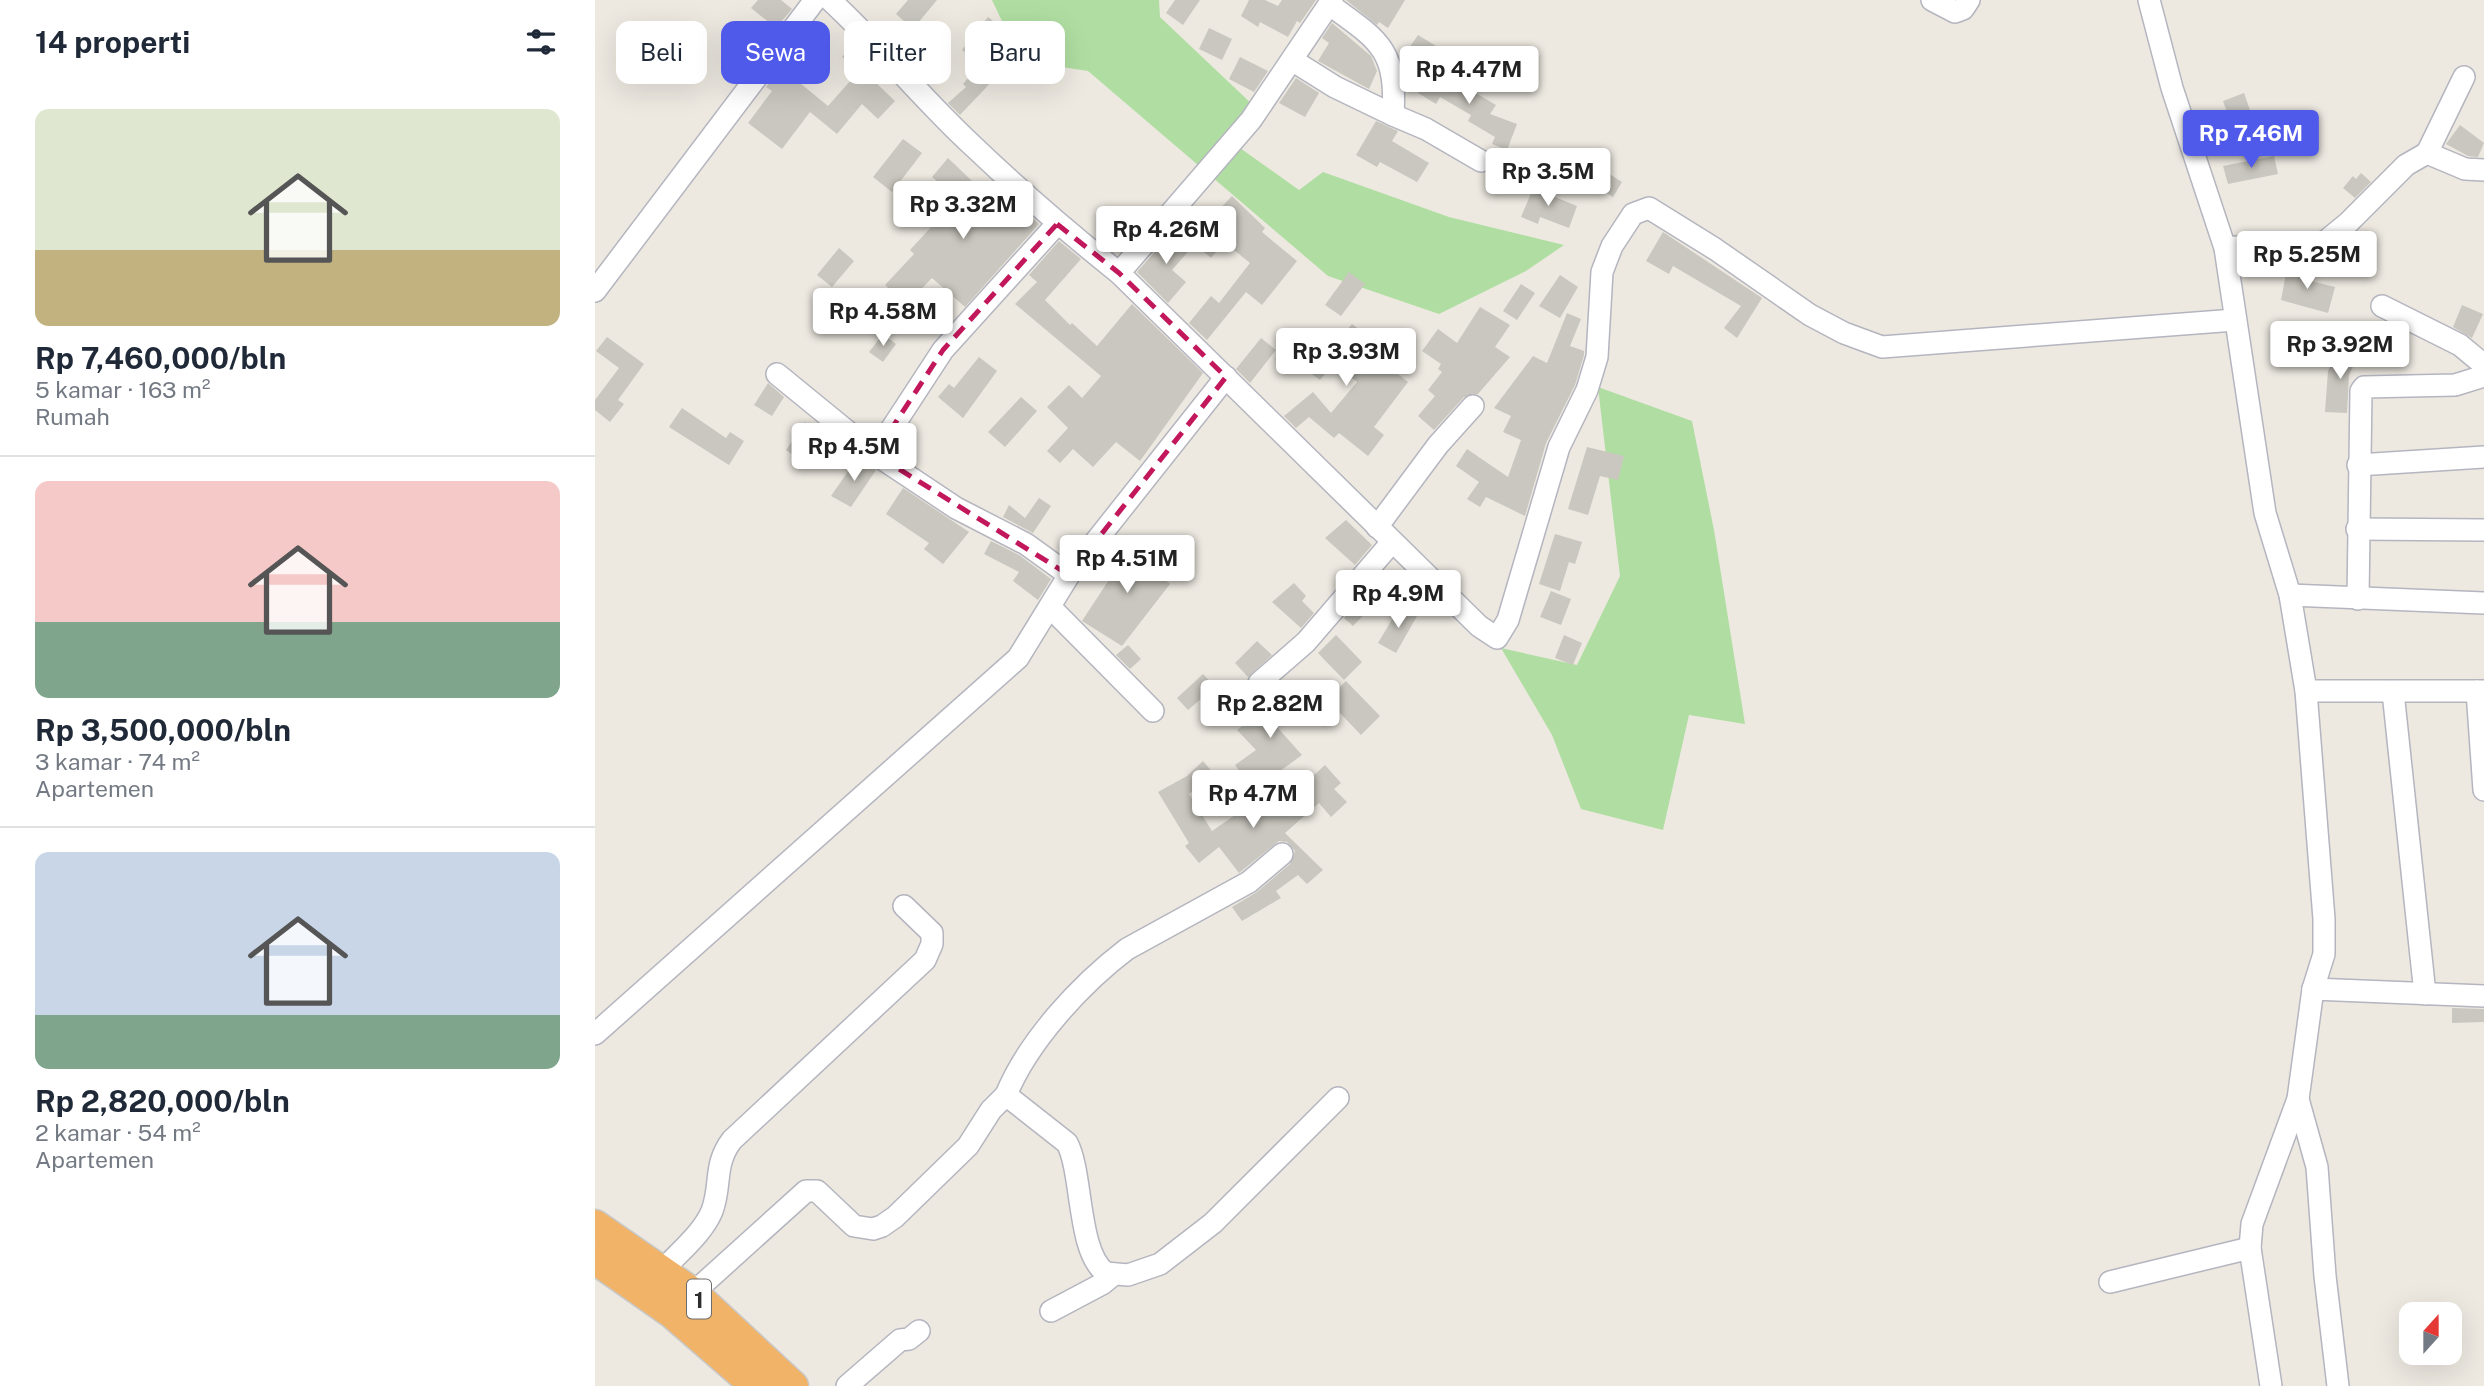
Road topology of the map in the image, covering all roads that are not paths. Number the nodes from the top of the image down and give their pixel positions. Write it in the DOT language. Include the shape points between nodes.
graph roads {
  1 [pos="815,0"];
  2 [pos="830,0"];
  3 [pos="1932,0"];
  4 [pos="1969,0"];
  5 [pos="2149,0"];
  6 [pos="1331,2"];
  7 [pos="1292,60"];
  8 [pos="2464,77"];
  9 [pos="1393,115"];
  10 [pos="2427,153"];
  11 [pos="1481,162"];
  12 [pos="2484,170"];
  13 [pos="1057,224"];
  14 [pos="2225,248"];
  15 [pos="1119,273"];
  16 [pos="595,292"];
  17 [pos="2382,306"];
  18 [pos="2235,320"];
  19 [pos="2484,365"];
  20 [pos="777,374"];
  21 [pos="2484,376"];
  22 [pos="1226,377"];
  23 [pos="1473,406"];
  24 [pos="876,454"];
  25 [pos="2484,457"];
  26 [pos="2358,465"];
  27 [pos="2357,529"];
  28 [pos="2484,530"];
  29 [pos="1385,534"];
  30 [pos="1069,575"];
  31 [pos="2290,595"];
  32 [pos="2358,599"];
  33 [pos="2484,603"];
  34 [pos="1050,607"];
  35 [pos="1259,683"];
  36 [pos="2306,691"];
  37 [pos="2480,691"];
  38 [pos="2393,692"];
  39 [pos="1153,711"];
  40 [pos="2484,790"];
  41 [pos="1282,854"];
  42 [pos="904,906"];
  43 [pos="2313,989"];
  44 [pos="2425,993"];
  45 [pos="2484,996"];
  46 [pos="595,1034"];
  47 [pos="1006,1095"];
  48 [pos="1338,1098"];
  49 [pos="2298,1099"];
  50 [pos="595,1224"];
  51 [pos="2249,1248"];
  52 [pos="595,1259"];
  53 [pos="663,1270"];
  54 [pos="1113,1275"];
  55 [pos="2110,1282"];
  56 [pos="693,1293"];
  57 [pos="1051,1311"];
  58 [pos="919,1331"];
  59 [pos="756,1386"];
  60 [pos="793,1386"];
  61 [pos="847,1386"];
  62 [pos="2271,1386"];
  63 [pos="2338,1386"];
  1 -- 16 [label="street"];
  2 -- 13 [label="street" via="873,39 971,145"];
  3 -- 4 [label="street" via="1955,12"];
  5 -- 14 [label="street" via="2172,88"];
  6 -- 7 [label="street"];
  6 -- 9 [label="street" via="1382,47 1394,75"];
  7 -- 9 [label="street"];
  7 -- 15 [label="street" via="1251,120"];
  8 -- 10 [label="street"];
  9 -- 11 [label="street"];
  10 -- 12 [label="street" via="2465,169"];
  10 -- 14 [label="street" via="2406,164 2326,241 2311,247"];
  13 -- 15 [label="street"];
  13 -- 24 [label="street" via="943,350"];
  14 -- 18 [label="street"];
  15 -- 22 [label="street"];
  17 -- 19 [label="street" via="2460,345"];
  18 -- 29 [label="street" via="1882,347 1809,315 1677,224 1641,208 1612,246 1602,272 1597,357 1587,390 1559,447 1501,636 1492,637 1479,626"];
  18 -- 31 [label="street" via="2266,513"];
  20 -- 24 [label="street"];
  21 -- 26 [label="street" via="2455,385 2364,387"];
  22 -- 29 [label="street"];
  22 -- 30 [label="street"];
  23 -- 29 [label="street" via="1437,445"];
  24 -- 30 [label="street"];
  25 -- 26 [label="street"];
  26 -- 27 [label="street"];
  27 -- 28 [label="street"];
  27 -- 32 [label="street"];
  29 -- 35 [label="street" via="1313,635"];
  30 -- 34 [label="street"];
  31 -- 32 [label="street"];
  31 -- 36 [label="street"];
  32 -- 33 [label="street"];
  34 -- 39 [label="street"];
  34 -- 46 [label="street" via="1018,658"];
  36 -- 38 [label="street"];
  36 -- 43 [label="street" via="2324,919 2324,954"];
  37 -- 38 [label="street"];
  37 -- 40 [label="street"];
  38 -- 44 [label="street"];
  41 -- 47 [label="street" via="1249,882 1110,962 1038,1039"];
  42 -- 53 [label="street" via="932,933 925,960 732,1140 719,1161 708,1220"];
  43 -- 44 [label="street"];
  43 -- 49 [label="street"];
  44 -- 45 [label="street"];
  47 -- 54 [label="street" via="1067,1143 1094,1255 1101,1269"];
  47 -- 56 [label="street" via="968,1146 889,1222 873,1229 854,1226 817,1191 806,1191"];
  48 -- 54 [label="street" via="1213,1223 1160,1264"];
  49 -- 51 [label="street" via="2259,1204"];
  49 -- 63 [label="street" via="2317,1167"];
  50 -- 53 [label="highway, 1"];
  51 -- 55 [label="street"];
  51 -- 62 [label="street"];
  52 -- 59 [label="highway, 1" via="672,1312"];
  53 -- 56 [label="highway, 1"];
  54 -- 57 [label="street"];
  56 -- 60 [label="highway, 1"];
  58 -- 61 [label="street" via="900,1340"];
}
